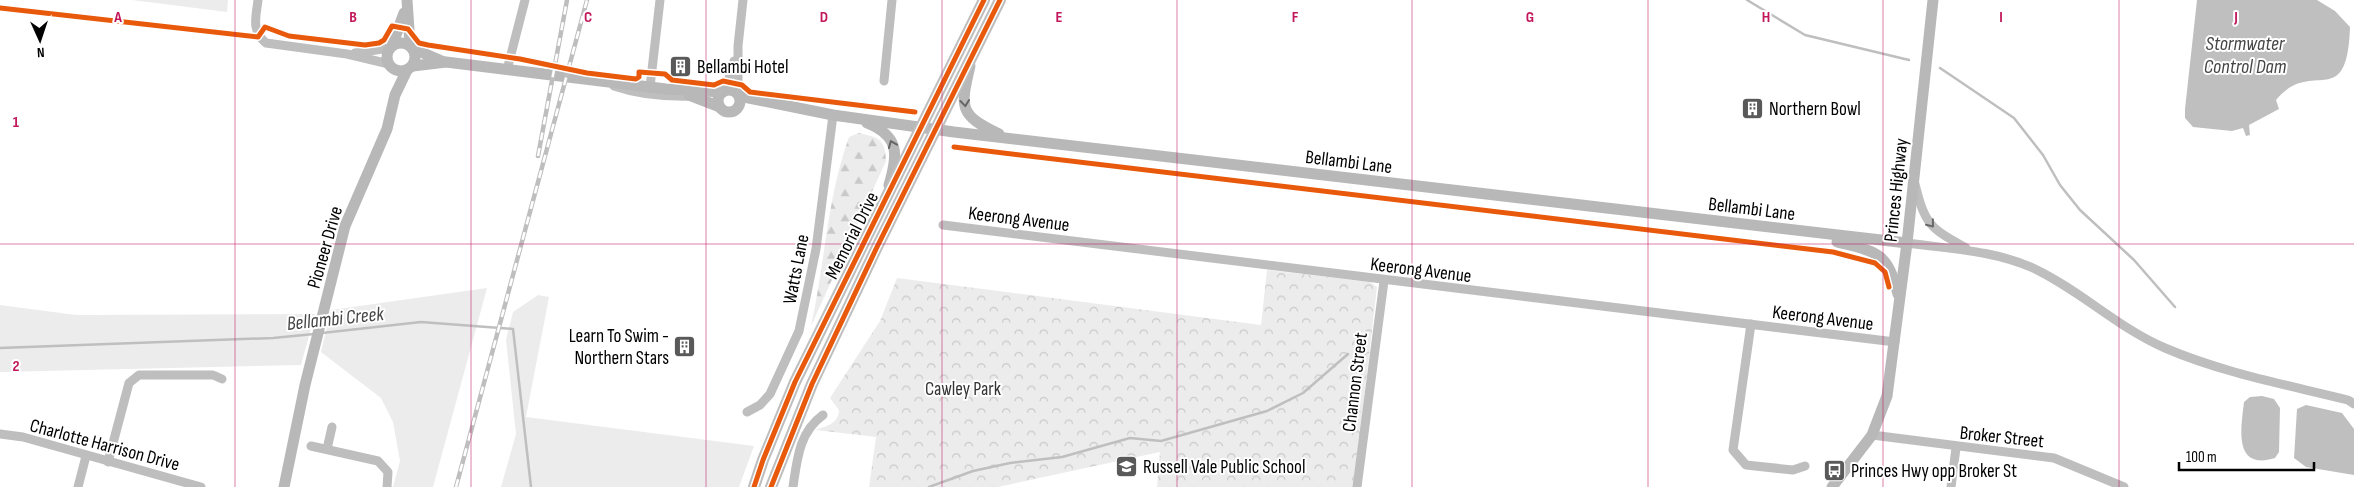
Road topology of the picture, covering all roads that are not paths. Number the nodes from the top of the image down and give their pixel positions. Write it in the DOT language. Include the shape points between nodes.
graph roads {
  1 [pos="258,0"];
  2 [pos="525,0"];
  3 [pos="660,0"];
  4 [pos="743,0"];
  5 [pos="892,0"];
  6 [pos="984,0"];
  7 [pos="1000,0"];
  8 [pos="1933,0"];
  9 [pos="407,2"];
  10 [pos="738,46"];
  11 [pos="391,47"];
  12 [pos="412,47"];
  13 [pos="348,54"];
  14 [pos="973,55"];
  15 [pos="446,62"];
  16 [pos="390,66"];
  17 [pos="410,68"];
  18 [pos="507,70"];
  19 [pos="599,81"];
  20 [pos="884,81"];
  21 [pos="650,87"];
  22 [pos="666,89"];
  23 [pos="724,91"];
  24 [pos="395,95"];
  25 [pos="739,95"];
  26 [pos="695,96"];
  27 [pos="720,107"];
  28 [pos="789,107"];
  29 [pos="736,110"];
  30 [pos="833,115"];
  31 [pos="854,118"];
  32 [pos="922,127"];
  33 [pos="937,129"];
  34 [pos="1008,138"];
  35 [pos="1914,180"];
  36 [pos="881,208"];
  37 [pos="943,225"];
  38 [pos="1789,230"];
  39 [pos="1907,243"];
  40 [pos="1971,250"];
  41 [pos="1384,281"];
  42 [pos="1900,301"];
  43 [pos="1750,324"];
  44 [pos="1895,342"];
  45 [pos="222,379"];
  46 [pos="2354,404"];
  47 [pos="747,412"];
  48 [pos="822,415"];
  49 [pos="332,427"];
  50 [pos="0,434"];
  51 [pos="1872,436"];
  52 [pos="311,446"];
  53 [pos="1956,448"];
  54 [pos="327,449"];
  55 [pos="86,456"];
  56 [pos="108,462"];
  57 [pos="1805,466"];
  58 [pos="289,472"];
  59 [pos="78,487"];
  60 [pos="201,487"];
  61 [pos="284,487"];
  62 [pos="290,487"];
  63 [pos="387,487"];
  64 [pos="754,487"];
  65 [pos="771,487"];
  66 [pos="793,487"];
  67 [pos="1357,487"];
  68 [pos="1832,487"];
  69 [pos="1951,487"];
  70 [pos="2124,487"];
  1 -- 13 [label="street" via="255,28 258,37 266,43"];
  2 -- 18 [label="street"];
  3 -- 21 [label="street"];
  4 -- 10 [label="street"];
  5 -- 20 [label="street"];
  6 -- 32 [label="main road, Memorial Drive"];
  7 -- 14 [label="main road, Memorial Drive"];
  8 -- 35 [label="main road, Princes Highway"];
  9 -- 11 [label="main road"];
  9 -- 12 [label="main road"];
  10 -- 23 [label="street"];
  10 -- 25 [label="street"];
  11 -- 12 [label="main road" via="399,42"];
  11 -- 13 [label="street"];
  11 -- 16 [label="main road" via="387,56"];
  12 -- 15 [label="main road"];
  12 -- 17 [label="main road" via="416,57"];
  13 -- 16 [label="street"];
  14 -- 33 [label="main road, Memorial Drive"];
  14 -- 34 [label="main road, one-way" via="965,87 967,113 981,125"];
  15 -- 17 [label="main road"];
  15 -- 18 [label="main road"];
  16 -- 17 [label="main road" via="398,71"];
  16 -- 24 [label="main road, Pioneer Drive"];
  17 -- 24 [label="main road, Pioneer Drive"];
  18 -- 19 [label="main road"];
  19 -- 21 [label="main road"];
  19 -- 26 [label="street" via="631,91 675,97"];
  21 -- 22 [label="main road"];
  22 -- 23 [label="main road"];
  22 -- 26 [label="main road"];
  23 -- 25 [label="main road" via="731,90"];
  23 -- 27 [label="main road" via="719,98"];
  24 -- 58 [label="main road, Pioneer Drive" via="387,129 345,226 310,364"];
  25 -- 28 [label="main road"];
  25 -- 29 [label="main road"];
  26 -- 27 [label="main road"];
  27 -- 29 [label="main road" via="728,112"];
  28 -- 29 [label="main road"];
  28 -- 30 [label="main road, Bellambi Lane"];
  30 -- 31 [label="main road, Bellambi Lane"];
  30 -- 47 [label="street, Watts Lane" via="816,249 799,331 770,394 760,406"];
  31 -- 32 [label="main road, Bellambi Lane"];
  36 -- 31 [label="main road, one-way" via="893,172 895,150 882,130"];
  32 -- 33 [label="main road, Bellambi Lane"];
  32 -- 36 [label="main road, Memorial Drive"];
  33 -- 34 [label="main road, Bellambi Lane"];
  33 -- 65 [label="main road, Memorial Drive" via="816,375"];
  34 -- 38 [label="main road, Bellambi Lane"];
  35 -- 39 [label="main road, Princes Highway"];
  35 -- 40 [label="street, one-way" via="1920,206 1930,225"];
  36 -- 64 [label="main road, Memorial Drive" via="795,382"];
  37 -- 41 [label="street, Keerong Avenue"];
  38 -- 39 [label="main road, Bellambi Lane"];
  38 -- 42 [label="main road" via="1870,250 1881,256 1893,273"];
  39 -- 40 [label="street"];
  39 -- 42 [label="main road, Princes Highway"];
  40 -- 46 [label="street" via="2013,260 2039,271 2135,334 2167,349 2226,369"];
  41 -- 43 [label="street, Keerong Avenue"];
  41 -- 67 [label="street, Channon Street"];
  42 -- 44 [label="main road, Princes Highway"];
  43 -- 44 [label="street, Keerong Avenue"];
  43 -- 57 [label="street" via="1733,450 1746,465 1793,470"];
  44 -- 51 [label="main road, Princes Highway" via="1887,396"];
  45 -- 56 [label="street" via="213,375 139,375 133,378"];
  48 -- 66 [label="street" via="806,431"];
  49 -- 54 [label="street"];
  50 -- 55 [label="street, Charlotte Harrison Drive" via="23,437"];
  51 -- 53 [label="street, Broker Street"];
  51 -- 68 [label="main road, Princes Highway"];
  52 -- 54 [label="street"];
  53 -- 69 [label="street"];
  53 -- 70 [label="street, Broker Street" via="2054,458"];
  54 -- 63 [label="street" via="378,461 388,472"];
  55 -- 56 [label="street, Charlotte Harrison Drive"];
  55 -- 59 [label="street"];
  56 -- 60 [label="street, Charlotte Harrison Drive"];
  58 -- 61 [label="main road, Pioneer Drive"];
  58 -- 62 [label="main road, Pioneer Drive"];
}
